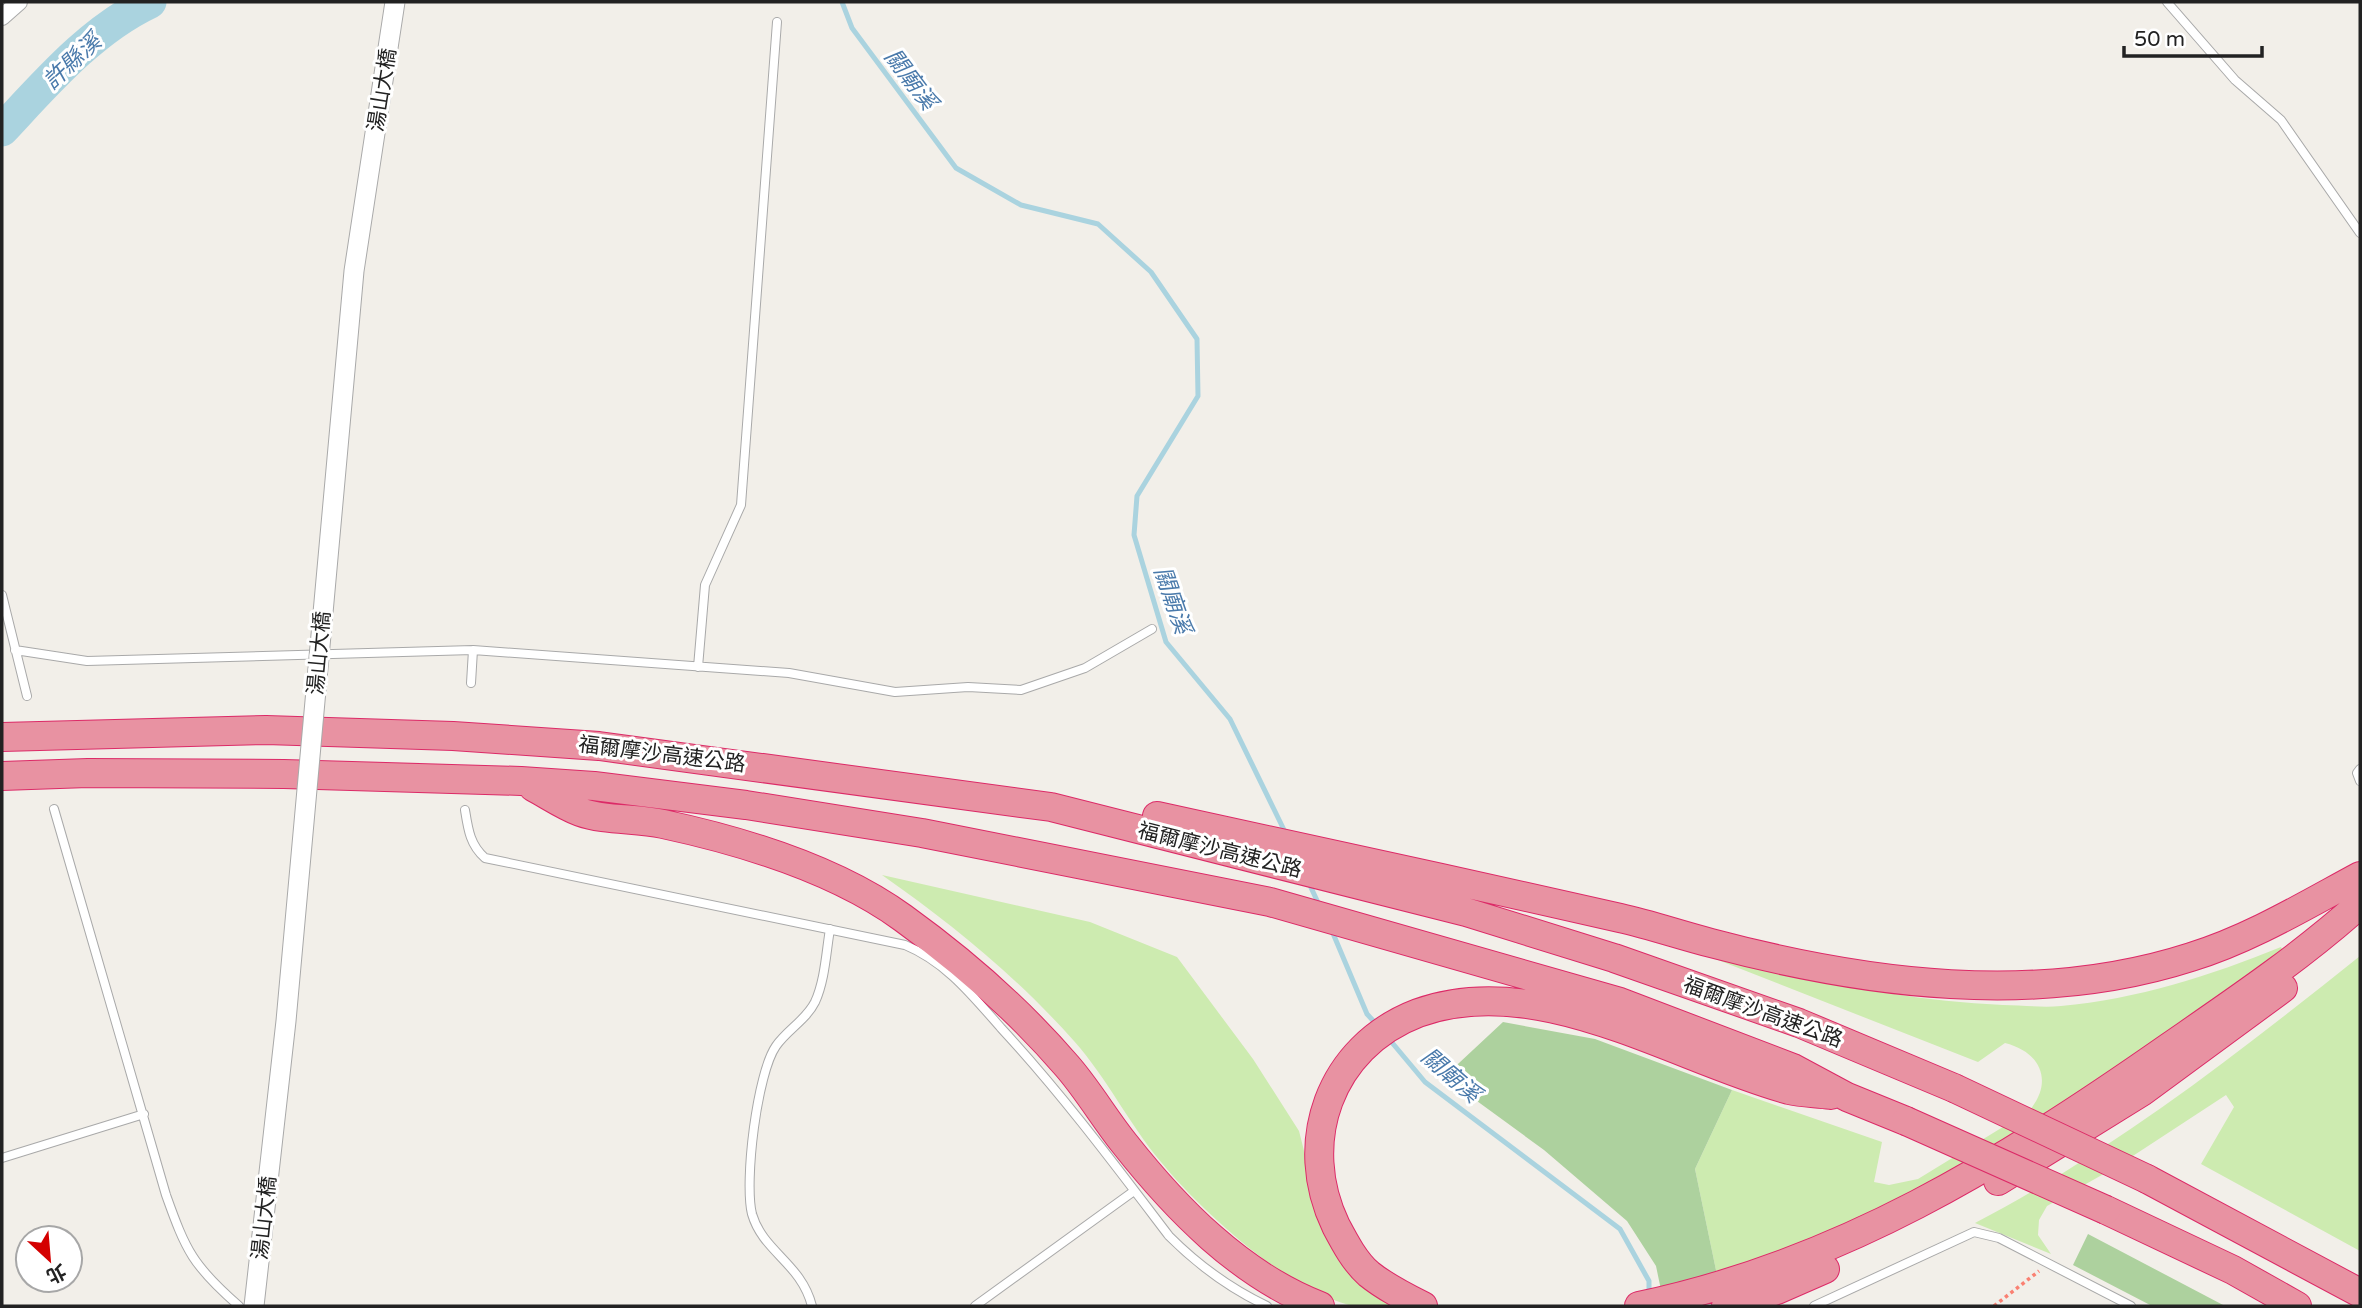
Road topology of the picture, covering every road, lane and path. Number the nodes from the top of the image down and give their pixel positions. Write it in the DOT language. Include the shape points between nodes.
graph roads {
  1 [pos="19,2"];
  2 [pos="396,2"];
  3 [pos="2167,2"];
  4 [pos="2,17"];
  5 [pos="777,22"];
  6 [pos="2360,233"];
  7 [pos="2,595"];
  8 [pos="1152,629"];
  9 [pos="15,650"];
  10 [pos="473,650"];
  11 [pos="698,667"];
  12 [pos="471,683"];
  13 [pos="27,696"];
  14 [pos="2,737"];
  15 [pos="2360,769"];
  16 [pos="2,776"];
  17 [pos="521,781"];
  18 [pos="2360,781"];
  19 [pos="54,809"];
  20 [pos="465,810"];
  21 [pos="1146,822"];
  22 [pos="2360,876"];
  23 [pos="2360,905"];
  24 [pos="2360,926"];
  25 [pos="830,929"];
  26 [pos="1847,1097"];
  27 [pos="144,1114"];
  28 [pos="2,1158"];
  29 [pos="1134,1191"];
  30 [pos="2049,1264"];
  31 [pos="2360,1293"];
  32 [pos="239,1306"];
  33 [pos="254,1306"];
  34 [pos="812,1306"];
  35 [pos="975,1306"];
  36 [pos="1267,1306"];
  37 [pos="1320,1306"];
  38 [pos="1423,1306"];
  39 [pos="1639,1306"];
  40 [pos="1726,1306"];
  41 [pos="1814,1306"];
  42 [pos="1994,1306"];
  43 [pos="2131,1306"];
  44 [pos="2297,1306"];
  1 -- 4 [label="street"];
  2 -- 33 [label="street, 湯山大橋, bridge" via="354,271 286,1021"];
  3 -- 6 [label="lane" via="2235,80 2281,120"];
  5 -- 11 [label="lane" via="741,505 705,585"];
  7 -- 9 [label="lane"];
  8 -- 11 [label="lane" via="1085,668 1021,690 968,687 895,692 789,673"];
  9 -- 10 [label="lane" via="87,661"];
  9 -- 13 [label="lane"];
  10 -- 11 [label="lane"];
  10 -- 12 [label="lane"];
  14 -- 21 [label="highway, 福爾摩沙高速公路" via="266,730 599,746"];
  15 -- 18 [label="lane"];
  16 -- 17 [label="highway, 福爾摩沙高速公路" via="271,774"];
  17 -- 26 [label="highway, 福爾摩沙高速公路" via="800,813 1270,902 1620,1002 1793,1068"];
  17 -- 37 [label="highway" via="581,812 661,823 775,855 900,915 1015,1008 1069,1068 1152,1178 1205,1230 1261,1277"];
  19 -- 27 [label="lane"];
  20 -- 25 [label="lane" via="468,832 485,858"];
  21 -- 22 [label="highway" via="1469,884 1816,965 1902,981 1975,986 2055,983 2192,957"];
  21 -- 31 [label="highway, 福爾摩沙高速公路, bridge" via="1466,912 1799,1023 1954,1088 2147,1179"];
  23 -- 39 [label="highway" via="2114,1086 1954,1186 1831,1248 1765,1273"];
  24 -- 40 [label="highway" via="2225,1034 2050,1151 1947,1211 1837,1264"];
  25 -- 29 [label="lane" via="905,945 929,954 954,975 1056,1088"];
  25 -- 34 [label="lane" via="814,1005 776,1045 766,1066 749,1192 752,1215 764,1239 798,1273"];
  26 -- 38 [label="highway" via="1790,1090 1585,1017 1532,1005 1459,1002 1417,1014 1383,1031 1338,1078 1325,1107 1318,1175 1346,1246 1368,1273"];
  26 -- 44 [label="highway, 福爾摩沙高速公路, bridge" via="2106,1210"];
  27 -- 28 [label="lane"];
  27 -- 32 [label="lane" via="185,1248 208,1280"];
  29 -- 35 [label="lane"];
  29 -- 36 [label="lane" via="1186,1253 1239,1293"];
  30 -- 41 [label="lane" via="1999,1238 1975,1232"];
  30 -- 42 [label="path"];
  30 -- 43 [label="lane"];
}
